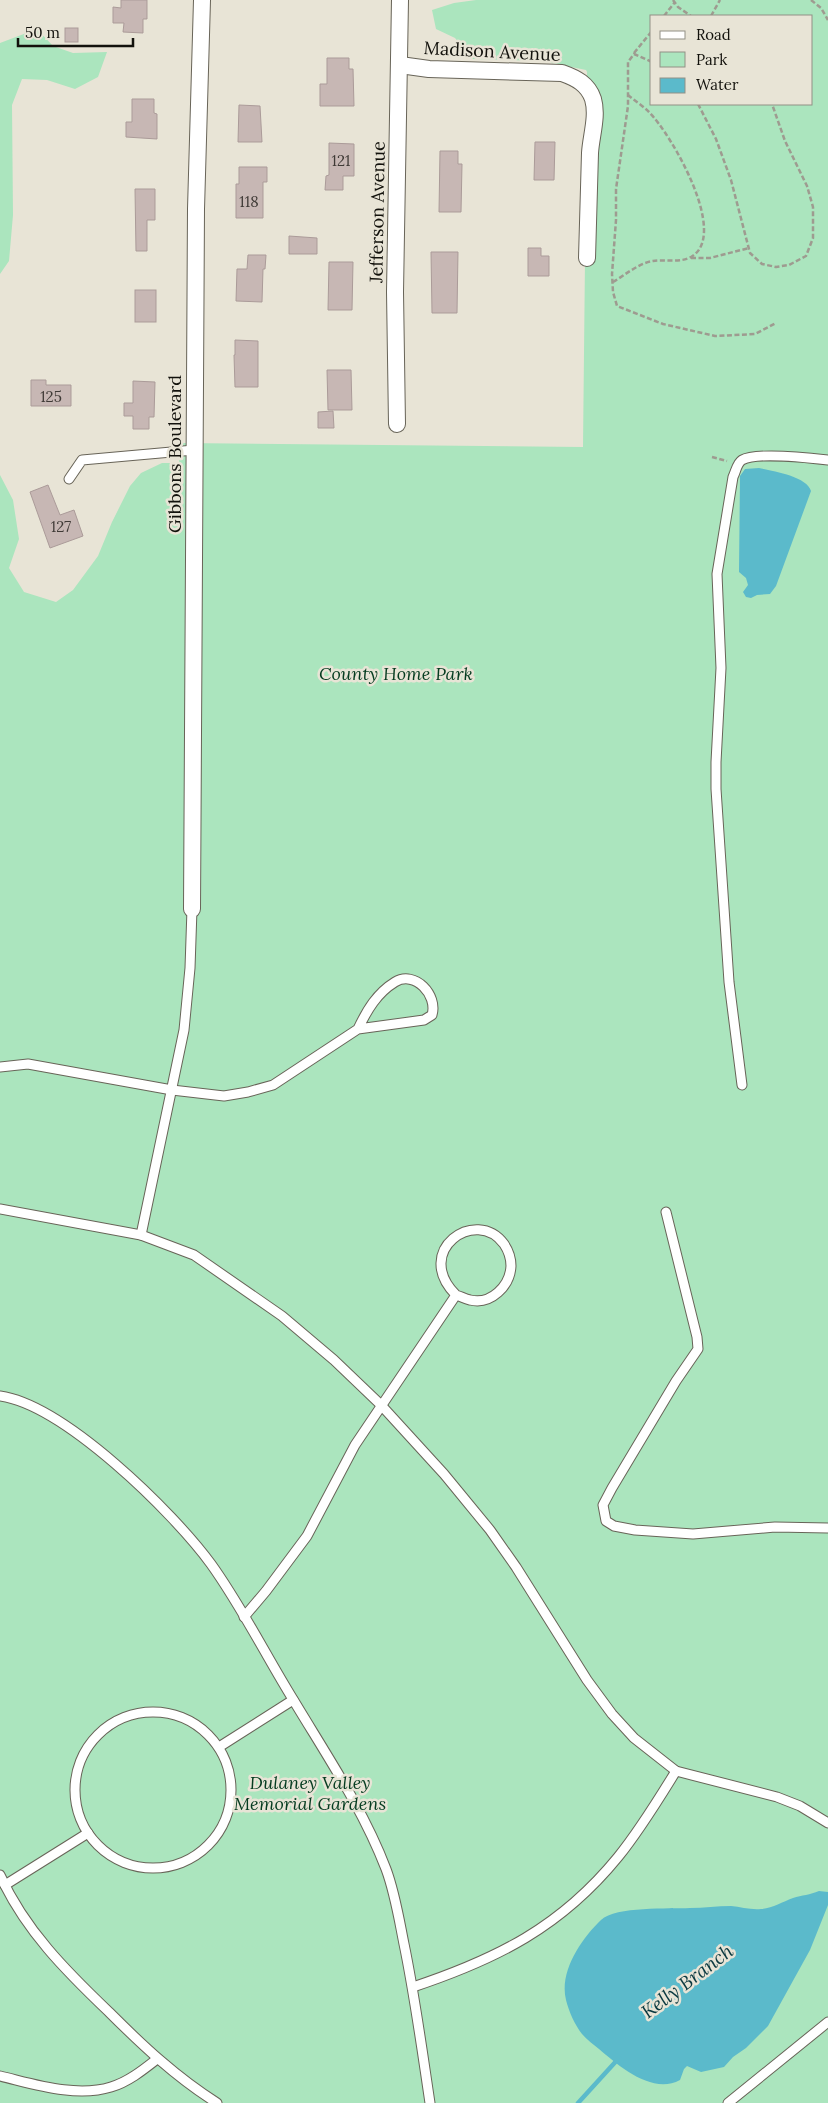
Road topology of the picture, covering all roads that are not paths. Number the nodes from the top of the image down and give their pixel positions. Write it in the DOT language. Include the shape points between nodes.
graph roads {
  1 [pos="202,0"];
  2 [pos="400,0"];
  3 [pos="400,65"];
  4 [pos="587,258"];
  5 [pos="397,424"];
  6 [pos="194,450"];
  7 [pos="828,460"];
  8 [pos="69,479"];
  9 [pos="192,909"];
  10 [pos="358,1028"];
  11 [pos="0,1067"];
  12 [pos="742,1085"];
  13 [pos="172,1090"];
  14 [pos="0,1209"];
  15 [pos="666,1212"];
  16 [pos="141,1235"];
  17 [pos="456,1294"];
  18 [pos="0,1396"];
  19 [pos="380,1405"];
  20 [pos="828,1528"];
  21 [pos="244,1616"];
  22 [pos="293,1700"];
  23 [pos="219,1747"];
  24 [pos="676,1771"];
  25 [pos="828,1823"];
  26 [pos="88,1832"];
  27 [pos="0,1875"];
  28 [pos="5,1885"];
  29 [pos="412,1987"];
  30 [pos="828,2022"];
  31 [pos="157,2059"];
  32 [pos="0,2076"];
  33 [pos="217,2103"];
  34 [pos="430,2103"];
  35 [pos="728,2103"];
  1 -- 6 [label="street, Gibbons Boulevard"];
  2 -- 3 [label="street, Jefferson Avenue"];
  3 -- 4 [label="street, Madison Avenue" via="429,69 562,73 576,78 586,87 593,100 594,116"];
  3 -- 5 [label="street, Jefferson Avenue" via="395,292"];
  6 -- 8 [label="lane" via="82,460"];
  6 -- 9 [label="street, Gibbons Boulevard"];
  7 -- 12 [label="lane" via="756,456 738,463 718,574 721,668 716,762 729,982"];
  9 -- 13 [label="lane" via="184,1030"];
  10 -- 10 [label="lane" via="368,1008 397,981 410,980 423,985 433,997 435,1007 432,1015 424,1020"];
  10 -- 13 [label="lane" via="273,1085 224,1096"];
  11 -- 13 [label="lane" via="28,1064"];
  13 -- 16 [label="lane"];
  14 -- 16 [label="lane"];
  15 -- 20 [label="lane" via="698,1348 612,1488 603,1505 606,1521 635,1530 693,1534 775,1527"];
  16 -- 19 [label="lane" via="194,1255 228,1277 282,1316"];
  17 -- 17 [label="lane" via="446,1285 441,1273 440,1264 447,1245 453,1238 471,1230 494,1235 507,1249 511,1263 507,1282 492,1297 480,1300"];
  17 -- 19 [label="lane"];
  18 -- 21 [label="lane" via="38,1410 78,1434 130,1478 176,1522 211,1564"];
  19 -- 21 [label="lane" via="307,1536"];
  19 -- 24 [label="lane" via="490,1530 612,1714 634,1738"];
  21 -- 22 [label="lane"];
  22 -- 23 [label="lane"];
  22 -- 29 [label="lane" via="343,1782 386,1870 398,1910"];
  23 -- 26 [label="lane" via="229,1770 229,1809 212,1841 199,1853 162,1867 141,1867 120,1860 102,1848"];
  23 -- 26 [label="lane" via="190,1721 166,1713 146,1712 109,1725 96,1736 78,1768 75,1789 78,1811"];
  24 -- 25 [label="lane" via="777,1797"];
  24 -- 29 [label="lane" via="619,1856 590,1889 558,1917 490,1958"];
  26 -- 28 [label="lane"];
  27 -- 28 [label="lane"];
  28 -- 31 [label="lane" via="44,1946"];
  29 -- 34 [label="lane"];
  30 -- 35 [label="lane"];
  31 -- 32 [label="lane" via="133,2077 111,2087 88,2091 42,2086"];
  31 -- 33 [label="lane"];
}
